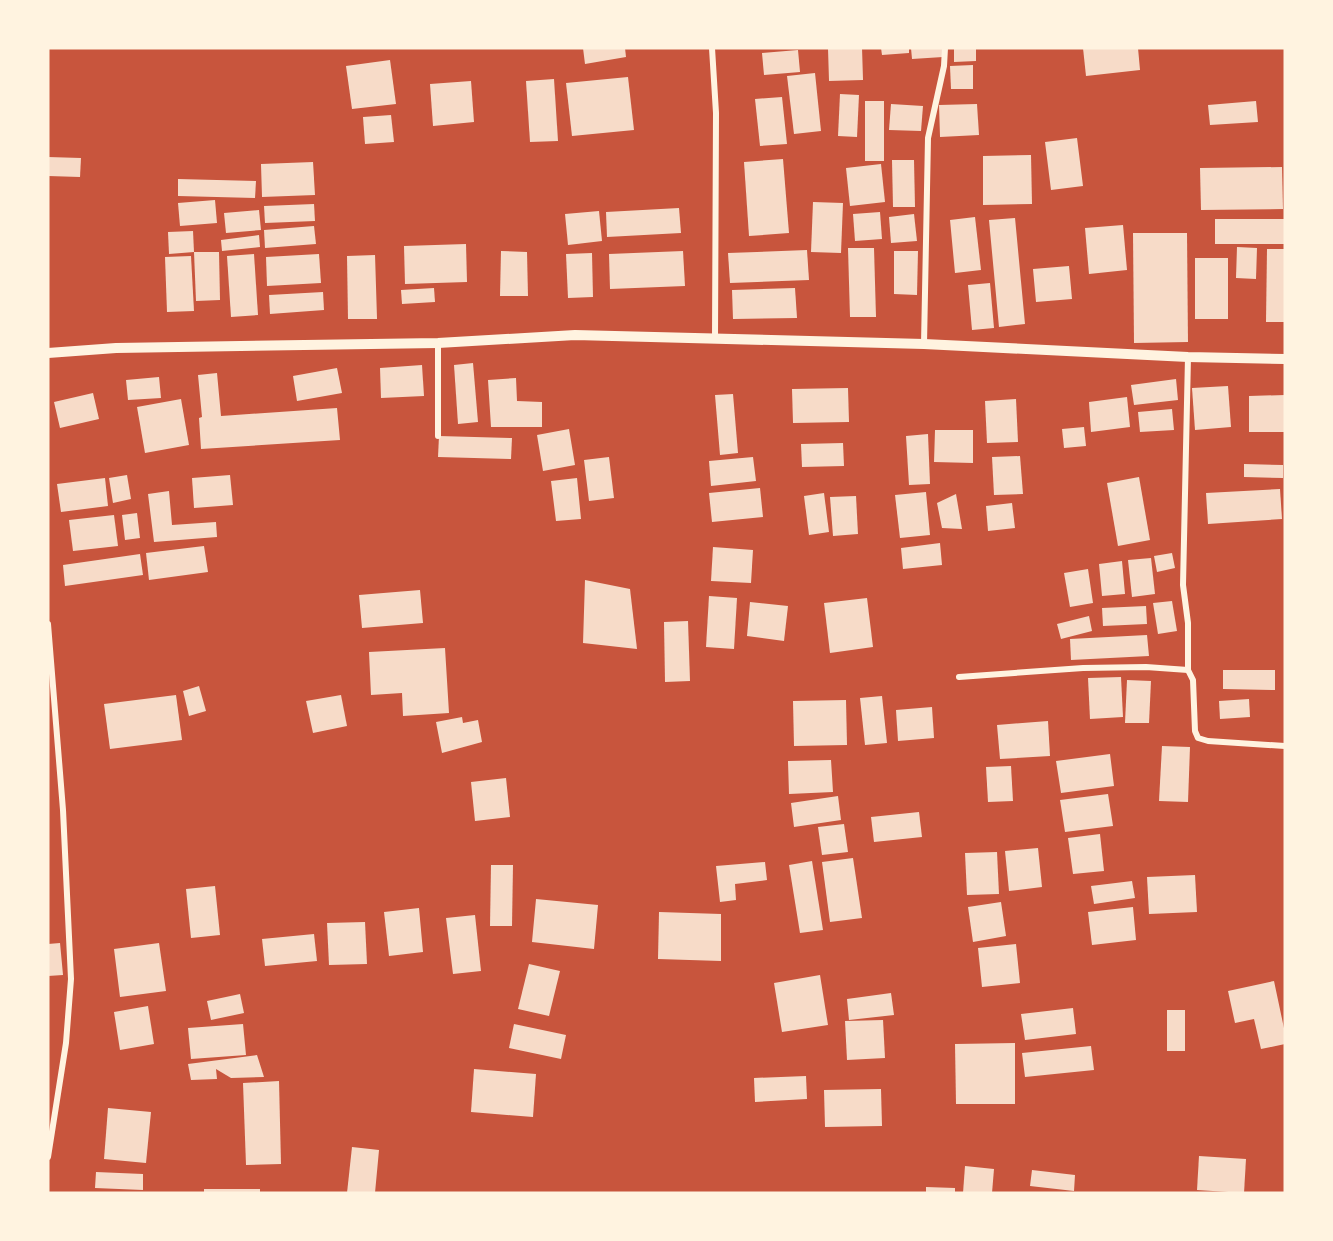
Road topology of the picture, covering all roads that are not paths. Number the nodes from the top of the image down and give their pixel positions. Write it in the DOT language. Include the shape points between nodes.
graph roads {
  1 [pos="712,48"];
  2 [pos="945,48"];
  3 [pos="715,338"];
  4 [pos="438,343"];
  5 [pos="924,344"];
  6 [pos="48,353"];
  7 [pos="1188,357"];
  8 [pos="1285,359"];
  9 [pos="438,436"];
  10 [pos="48,624"];
  11 [pos="1188,670"];
  12 [pos="959,676"];
  13 [pos="56,737"];
  14 [pos="48,738"];
  15 [pos="1285,746"];
  16 [pos="48,1157"];
  1 -- 3 [label="street" via="716,113"];
  2 -- 5 [label="street" via="928,138"];
  3 -- 4 [label="street" via="575,335"];
  3 -- 5 [label="street"];
  4 -- 6 [label="street" via="116,348"];
  4 -- 9 [label="street"];
  5 -- 7 [label="street"];
  7 -- 8 [label="street"];
  7 -- 11 [label="street" via="1183,585"];
  10 -- 13 [label="street"];
  11 -- 12 [label="street" via="1083,668"];
  11 -- 15 [label="street" via="1193,680 1198,738"];
  13 -- 14 [label="street"];
  13 -- 16 [label="street" via="71,979 66,1043"];
}
